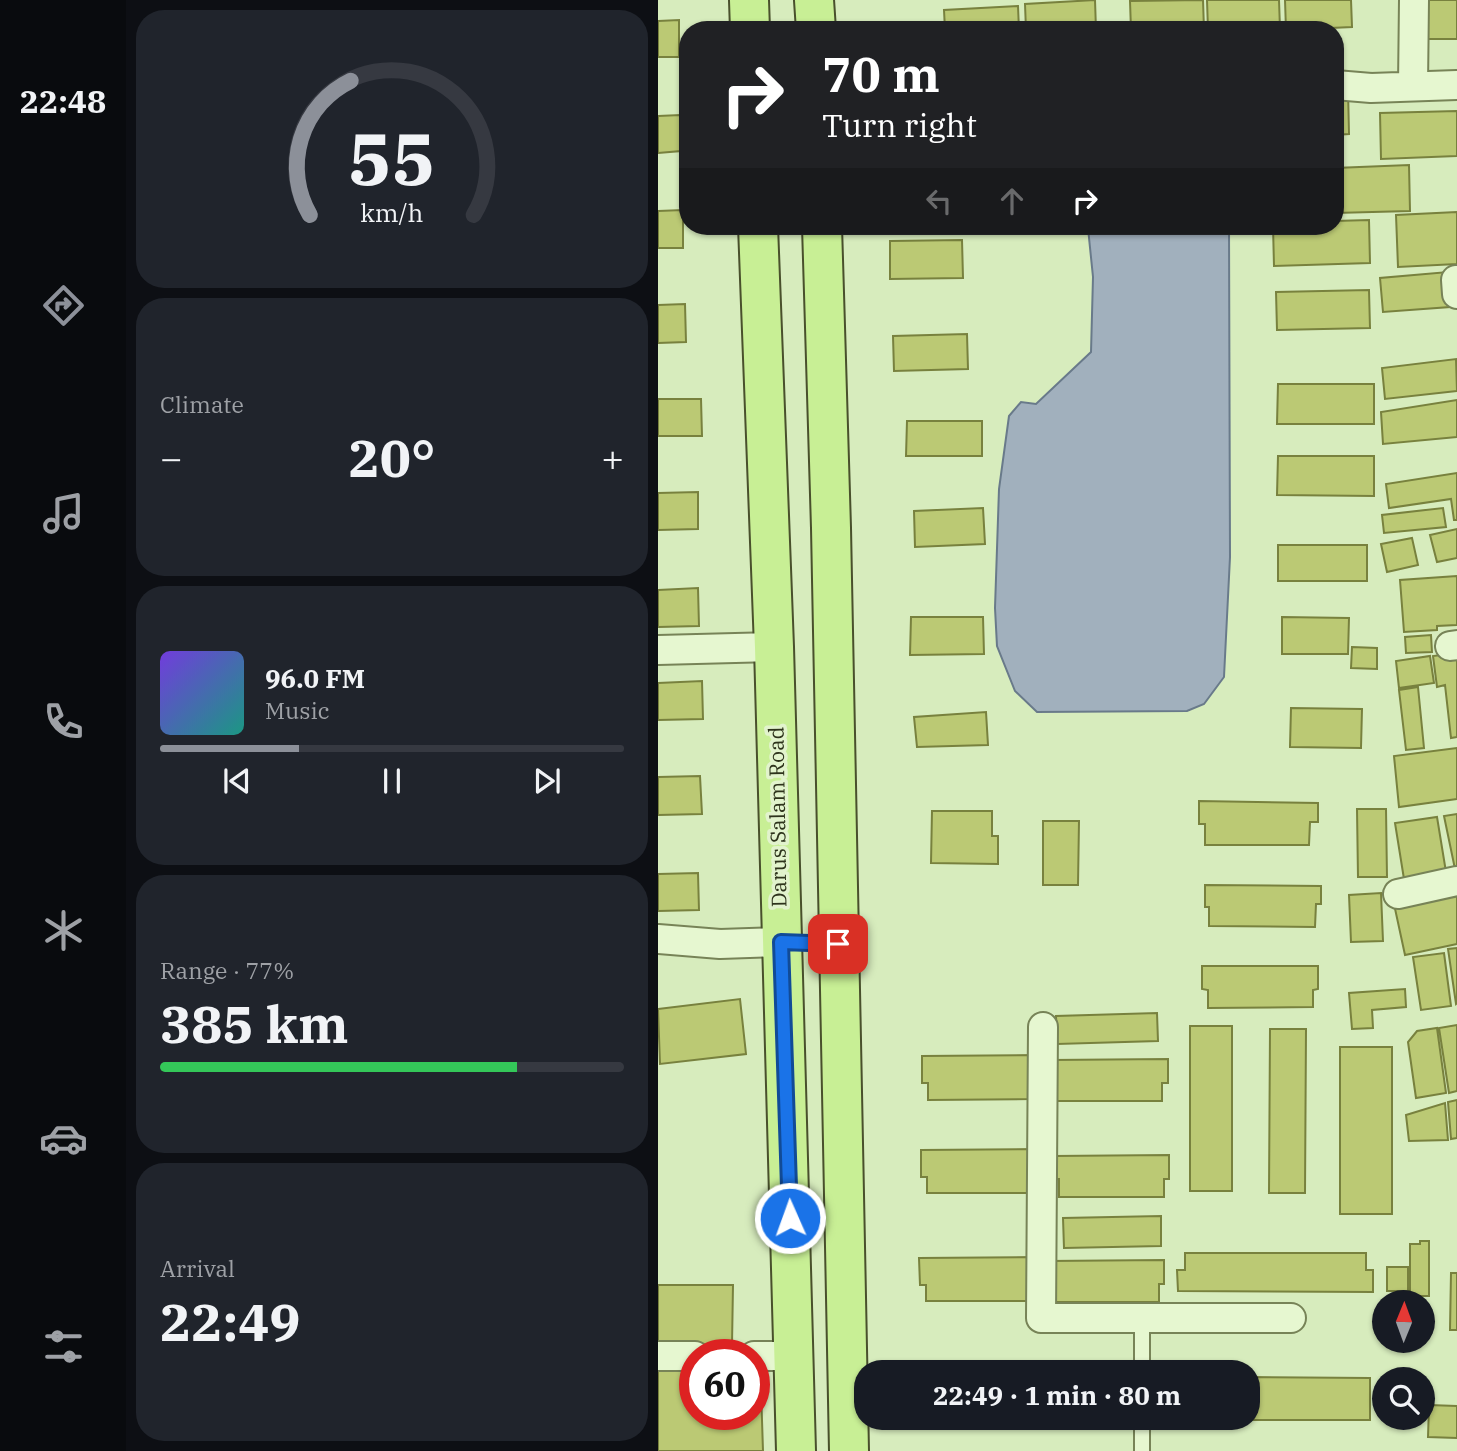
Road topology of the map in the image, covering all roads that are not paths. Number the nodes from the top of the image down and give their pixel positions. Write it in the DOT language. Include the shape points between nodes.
graph roads {
  1 [pos="749,0"];
  2 [pos="814,0"];
  3 [pos="1414,0"];
  4 [pos="750,21"];
  5 [pos="815,21"];
  6 [pos="1457,85"];
  7 [pos="1344,86"];
  8 [pos="1413,86"];
  9 [pos="758,235"];
  10 [pos="822,235"];
  11 [pos="774,647"];
  12 [pos="658,650"];
  13 [pos="1457,881"];
  14 [pos="1398,894"];
  15 [pos="658,939"];
  16 [pos="781,942"];
  17 [pos="838,944"];
  18 [pos="1043,1027"];
  19 [pos="1291,1318"];
  20 [pos="1142,1319"];
  21 [pos="658,1356"];
  22 [pos="679,1356"];
  23 [pos="770,1356"];
  24 [pos="794,1356"];
  25 [pos="1142,1360"];
  26 [pos="1142,1430"];
  27 [pos="796,1451"];
  28 [pos="849,1451"];
  29 [pos="1142,1451"];
  1 -- 4 [label="main road"];
  2 -- 5 [label="main road"];
  3 -- 8 [label="street"];
  6 -- 8 [label="street"];
  7 -- 8 [label="street"];
  9 -- 11 [label="main road, Darus Salam Road"];
  10 -- 17 [label="main road"];
  11 -- 12 [label="street"];
  11 -- 16 [label="main road, Darus Salam Road"];
  13 -- 14 [label="street"];
  15 -- 16 [label="street"];
  16 -- 17 [label="main road"];
  16 -- 24 [label="main road, Darus Salam Road"];
  17 -- 28 [label="main road"];
  18 -- 20 [label="street" via="1041,1318"];
  19 -- 20 [label="street"];
  20 -- 25 [label="lane"];
  21 -- 22 [label="street"];
  23 -- 24 [label="street"];
  24 -- 27 [label="main road, Darus Salam Road"];
  26 -- 29 [label="lane"];
}
